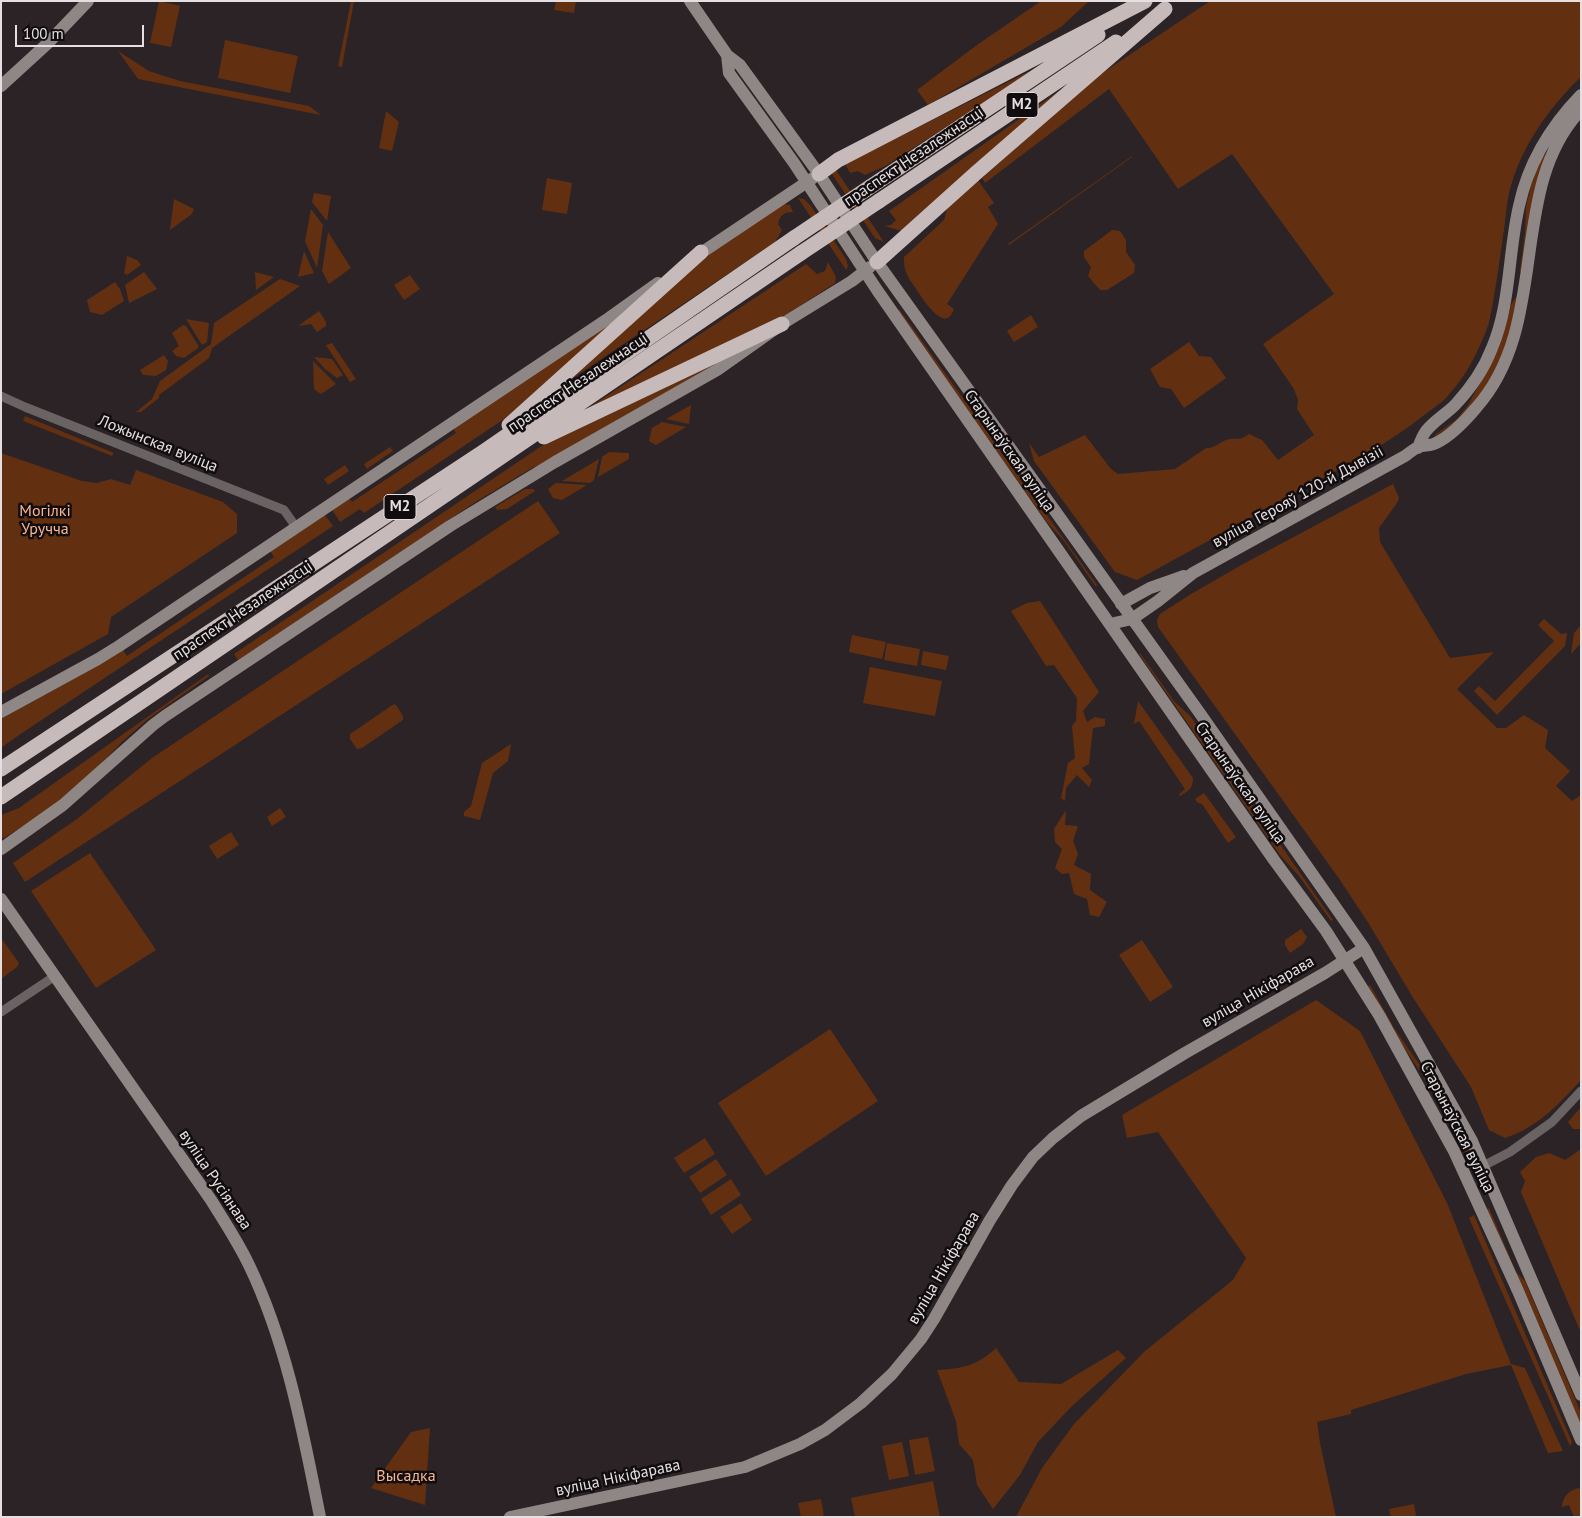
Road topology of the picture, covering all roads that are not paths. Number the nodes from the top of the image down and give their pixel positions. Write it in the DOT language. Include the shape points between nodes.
graph roads {
  1 [pos="88,1"];
  2 [pos="690,1"];
  3 [pos="1146,1"];
  4 [pos="1171,5"];
  5 [pos="1,86"];
  6 [pos="1581,95"];
  7 [pos="1581,110"];
  8 [pos="813,178"];
  9 [pos="701,252"];
  10 [pos="877,262"];
  11 [pos="865,272"];
  12 [pos="782,324"];
  13 [pos="1,396"];
  14 [pos="1418,448"];
  15 [pos="486,459"];
  16 [pos="296,527"];
  17 [pos="1193,573"];
  18 [pos="1121,604"];
  19 [pos="1132,619"];
  20 [pos="1110,624"];
  21 [pos="1,712"];
  22 [pos="1,769"];
  23 [pos="1,797"];
  24 [pos="1,849"];
  25 [pos="1,899"];
  26 [pos="1364,948"];
  27 [pos="1344,961"];
  28 [pos="55,976"];
  29 [pos="1,1012"];
  30 [pos="1581,1091"];
  31 [pos="1483,1166"];
  32 [pos="1466,1174"];
  33 [pos="1581,1395"];
  34 [pos="1581,1440"];
  35 [pos="320,1517"];
  36 [pos="510,1517"];
  1 -- 5 [label="main road" via="48,44"];
  2 -- 8 [label="main road" via="727,55 740,65"];
  3 -- 8 [label="highway" via="838,160"];
  3 -- 15 [label="highway, праспект Незалежнасці / М2, bridge" via="794,238"];
  4 -- 10 [label="highway"];
  4 -- 15 [label="highway, праспект Незалежнасці / М2, bridge"];
  6 -- 14 [label="main road, вуліца Герояў 120-й Дывізіі" via="1547,138 1523,190 1505,306 1492,351 1466,392 1426,431"];
  7 -- 14 [label="main road, вуліца Герояў 120-й Дывізіі" via="1562,136 1544,176 1522,308 1505,363 1489,392 1464,422 1436,444"];
  8 -- 9 [label="main road"];
  8 -- 10 [label="main road, Старынаўская вуліца"];
  8 -- 11 [label="main road, Старынаўская вуліца"];
  9 -- 15 [label="highway" via="516,419"];
  9 -- 16 [label="main road" via="609,318"];
  10 -- 11 [label="main road"];
  10 -- 18 [label="main road, Старынаўская вуліца"];
  11 -- 12 [label="main road"];
  11 -- 20 [label="main road, Старынаўская вуліца"];
  12 -- 15 [label="highway" via="583,418"];
  12 -- 24 [label="main road" via="717,370 450,526 153,724 63,805"];
  13 -- 16 [label="street, Ложынская вуліца" via="284,510"];
  14 -- 17 [label="main road, вуліца Герояў 120-й Дывізіі"];
  15 -- 22 [label="highway, праспект Незалежнасці / М2"];
  15 -- 23 [label="highway, праспект Незалежнасці / М2"];
  16 -- 21 [label="main road" via="112,650"];
  17 -- 18 [label="main road, вуліца Герояў 120-й Дывізіі" via="1150,588"];
  17 -- 19 [label="main road, вуліца Герояў 120-й Дывізіі"];
  18 -- 19 [label="main road, Старынаўская вуліца"];
  18 -- 20 [label="main road"];
  19 -- 20 [label="main road"];
  19 -- 26 [label="main road, Старынаўская вуліца"];
  20 -- 27 [label="main road, Старынаўская вуліца"];
  25 -- 28 [label="main road, вуліца Русіянава"];
  26 -- 27 [label="main road, вуліца Нікіфарава"];
  26 -- 31 [label="main road, Старынаўская вуліца"];
  27 -- 32 [label="main road, Старынаўская вуліца" via="1379,1015"];
  27 -- 36 [label="main road, вуліца Нікіфарава" via="1081,1116 1053,1138 1033,1157 1012,1185 921,1339 892,1374 825,1430 745,1467"];
  28 -- 29 [label="street"];
  28 -- 35 [label="main road, вуліца Русіянава" via="211,1200 249,1266 280,1345 302,1427"];
  30 -- 31 [label="street" via="1552,1122 1510,1152"];
  31 -- 32 [label="main road"];
  31 -- 33 [label="main road, Старынаўская вуліца"];
  32 -- 34 [label="main road, Старынаўская вуліца"];
}
